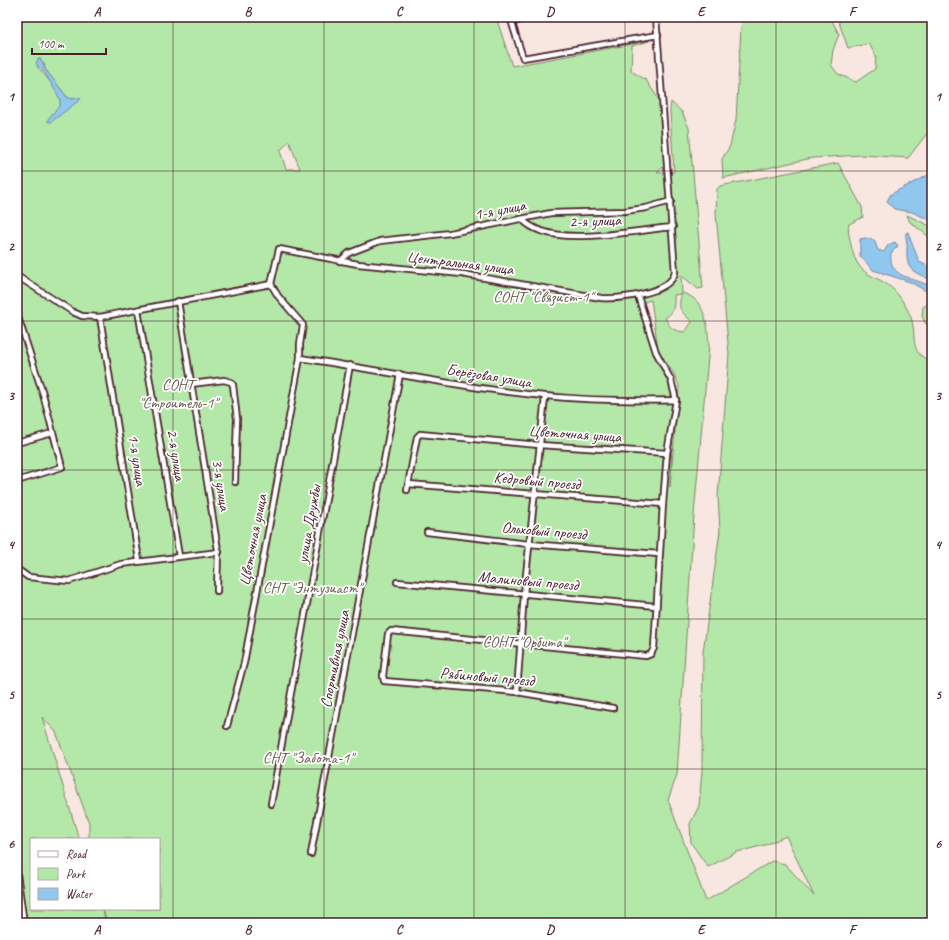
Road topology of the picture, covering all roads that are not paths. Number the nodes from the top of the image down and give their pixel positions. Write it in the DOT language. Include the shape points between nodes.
graph roads {
  1 [pos="532,17"];
  2 [pos="656,17"];
  3 [pos="511,19"];
  4 [pos="658,34"];
  5 [pos="671,201"];
  6 [pos="522,219"];
  7 [pos="672,227"];
  8 [pos="340,260"];
  9 [pos="17,276"];
  10 [pos="271,284"];
  11 [pos="638,296"];
  12 [pos="178,301"];
  13 [pos="138,310"];
  14 [pos="17,314"];
  15 [pos="100,317"];
  16 [pos="300,358"];
  17 [pos="350,365"];
  18 [pos="400,374"];
  19 [pos="191,384"];
  20 [pos="546,397"];
  21 [pos="676,400"];
  22 [pos="52,433"];
  23 [pos="17,442"];
  24 [pos="539,445"];
  25 [pos="667,453"];
  26 [pos="17,481"];
  27 [pos="235,482"];
  28 [pos="408,484"];
  29 [pos="407,490"];
  30 [pos="535,494"];
  31 [pos="662,504"];
  32 [pos="427,532"];
  33 [pos="529,544"];
  34 [pos="219,552"];
  35 [pos="659,554"];
  36 [pos="179,556"];
  37 [pos="139,560"];
  38 [pos="17,569"];
  39 [pos="397,582"];
  40 [pos="217,591"];
  41 [pos="524,594"];
  42 [pos="656,606"];
  43 [pos="520,644"];
  44 [pos="517,692"];
  45 [pos="613,708"];
  46 [pos="228,726"];
  47 [pos="271,804"];
  48 [pos="311,854"];
  49 [pos="17,874"];
  50 [pos="24,923"];
  1 -- 3 [label="street"];
  2 -- 4 [label="street"];
  3 -- 4 [label="street" via="522,58"];
  4 -- 5 [label="street"];
  5 -- 6 [label="street, 1-я улица" via="625,211 566,212"];
  5 -- 7 [label="street"];
  6 -- 7 [label="street, 2-я улица" via="542,231 561,235 601,235"];
  6 -- 8 [label="street, 1-я улица" via="450,233 375,242 349,253"];
  7 -- 11 [label="street, Центральная улица" via="674,277"];
  8 -- 10 [label="street, Центральная улица" via="280,249"];
  8 -- 11 [label="street, Центральная улица" via="374,266 462,274 601,298"];
  9 -- 15 [label="street" via="72,312 82,316"];
  10 -- 12 [label="street"];
  10 -- 16 [label="street, Цветочная улица" via="303,325"];
  11 -- 21 [label="street" via="656,352 671,380"];
  12 -- 13 [label="street"];
  12 -- 19 [label="street, 3-я улица"];
  13 -- 15 [label="street"];
  13 -- 36 [label="street, 2-я улица"];
  14 -- 22 [label="street" via="43,394"];
  15 -- 37 [label="street, 1-я улица"];
  16 -- 17 [label="street, Берёзовая улица"];
  16 -- 46 [label="street, Цветочная улица" via="244,663"];
  17 -- 18 [label="street, Берёзовая улица"];
  17 -- 47 [label="street, улица Дружбы"];
  18 -- 20 [label="street, Берёзовая улица" via="491,391"];
  18 -- 48 [label="street, Спортивная улица"];
  19 -- 27 [label="street, 3-я улица" via="224,380 232,382 236,419"];
  19 -- 34 [label="street, 3-я улица"];
  20 -- 21 [label="street, Берёзовая улица"];
  20 -- 24 [label="street"];
  21 -- 25 [label="street"];
  22 -- 23 [label="street"];
  22 -- 26 [label="street" via="62,467"];
  24 -- 25 [label="street, Цветочная улица"];
  24 -- 28 [label="street, Цветочная улица" via="420,434 417,437"];
  24 -- 30 [label="street"];
  25 -- 31 [label="street"];
  28 -- 29 [label="street, Цветочная улица"];
  28 -- 30 [label="street, Кедровый проезд"];
  30 -- 31 [label="street, Кедровый проезд"];
  30 -- 33 [label="street"];
  31 -- 35 [label="street"];
  32 -- 33 [label="street, Ольховый проезд"];
  33 -- 35 [label="street, Ольховый проезд"];
  33 -- 41 [label="street"];
  34 -- 36 [label="street"];
  34 -- 40 [label="street, 3-я улица"];
  35 -- 42 [label="street"];
  36 -- 37 [label="street"];
  37 -- 38 [label="street" via="69,581 28,577"];
  39 -- 41 [label="street, Малиновый проезд"];
  41 -- 42 [label="street, Малиновый проезд"];
  41 -- 43 [label="street"];
  42 -- 43 [label="street" via="654,648 651,654 646,656"];
  43 -- 44 [label="street"];
  43 -- 44 [label="street, Рябиновый проезд" via="391,631 388,634 384,681"];
  44 -- 45 [label="street, Рябиновый проезд"];
  49 -- 50 [label="street"];
}
